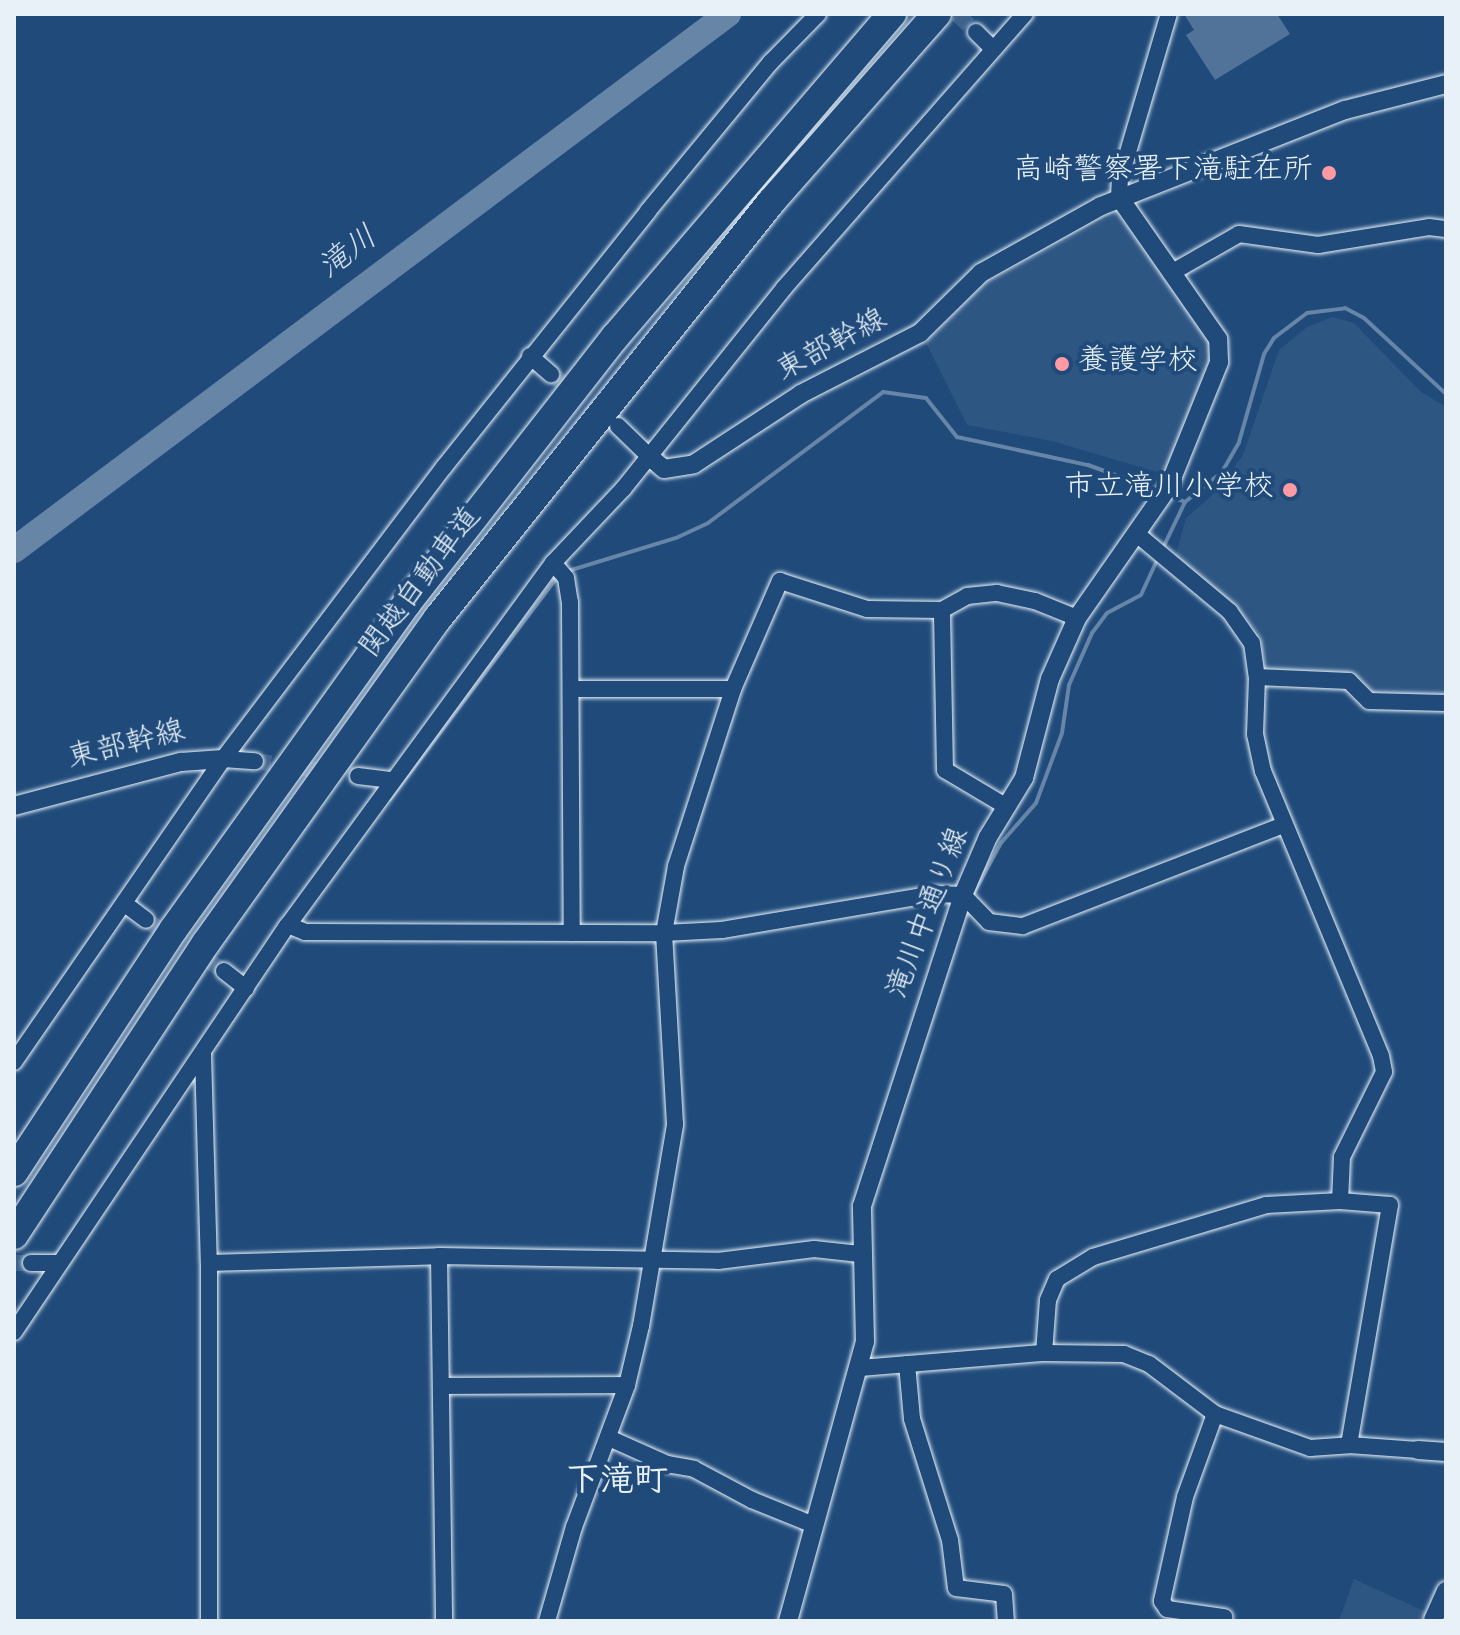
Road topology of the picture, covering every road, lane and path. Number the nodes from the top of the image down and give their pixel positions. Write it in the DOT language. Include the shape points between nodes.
graph roads {
  1 [pos="818,14"];
  2 [pos="892,14"];
  3 [pos="937,14"];
  4 [pos="1025,14"];
  5 [pos="1169,14"];
  6 [pos="976,32"];
  7 [pos="992,48"];
  8 [pos="1446,84"];
  9 [pos="1119,197"];
  10 [pos="1446,229"];
  11 [pos="1171,273"];
  12 [pos="530,356"];
  13 [pos="551,374"];
  14 [pos="618,426"];
  15 [pos="650,457"];
  16 [pos="1138,535"];
  17 [pos="559,570"];
  18 [pos="942,610"];
  19 [pos="1077,618"];
  20 [pos="1257,677"];
  21 [pos="571,689"];
  22 [pos="733,689"];
  23 [pos="1446,703"];
  24 [pos="223,759"];
  25 [pos="255,761"];
  26 [pos="358,776"];
  27 [pos="390,780"];
  28 [pos="14,806"];
  29 [pos="1007,807"];
  30 [pos="1284,825"];
  31 [pos="963,895"];
  32 [pos="125,904"];
  33 [pos="146,920"];
  34 [pos="288,925"];
  35 [pos="572,933"];
  36 [pos="664,933"];
  37 [pos="224,971"];
  38 [pos="246,988"];
  39 [pos="203,1054"];
  40 [pos="14,1062"];
  41 [pos="14,1172"];
  42 [pos="1340,1201"];
  43 [pos="14,1235"];
  44 [pos="860,1254"];
  45 [pos="439,1256"];
  46 [pos="653,1258"];
  47 [pos="31,1263"];
  48 [pos="58,1263"];
  49 [pos="209,1263"];
  50 [pos="14,1332"];
  51 [pos="1044,1353"];
  52 [pos="907,1364"];
  53 [pos="860,1368"];
  54 [pos="627,1385"];
  55 [pos="442,1386"];
  56 [pos="1215,1414"];
  57 [pos="609,1438"];
  58 [pos="1349,1445"];
  59 [pos="1418,1450"];
  60 [pos="1446,1452"];
  61 [pos="814,1525"];
  62 [pos="1446,1591"];
  63 [pos="1224,1617"];
  64 [pos="1433,1620"];
  65 [pos="209,1621"];
  66 [pos="444,1621"];
  67 [pos="547,1621"];
  68 [pos="788,1621"];
  69 [pos="1006,1621"];
  1 -- 12 [label="street" via="771,62"];
  2 -- 41 [label="highway, 関越自動車道" via="615,337 416,590 173,930"];
  3 -- 43 [label="highway, 関越自動車道" via="752,225 438,618 214,930"];
  4 -- 7 [label="street"];
  5 -- 9 [label="street"];
  6 -- 7 [label="street"];
  7 -- 15 [label="street" via="794,276"];
  8 -- 9 [label="street, 東部幹線" via="1345,110"];
  9 -- 11 [label="street, 滝川中通り線"];
  9 -- 15 [label="street, 東部幹線" via="981,273 920,333 801,394 694,464 664,469"];
  10 -- 11 [label="street" via="1429,227 1318,245 1239,234"];
  11 -- 16 [label="street, 滝川中通り線" via="1218,339 1219,362 1163,494"];
  12 -- 13 [label="street"];
  12 -- 24 [label="street"];
  14 -- 15 [label="street"];
  15 -- 17 [label="street"];
  16 -- 19 [label="street, 滝川中通り線"];
  16 -- 20 [label="street" via="1230,612 1252,643"];
  17 -- 21 [label="street"];
  17 -- 27 [label="street"];
  18 -- 19 [label="street" via="967,596 997,593"];
  18 -- 22 [label="street" via="867,609 780,581"];
  18 -- 29 [label="street" via="945,770"];
  19 -- 29 [label="street, 滝川中通り線" via="1050,679 1024,778"];
  20 -- 23 [label="street" via="1349,681 1369,701"];
  20 -- 30 [label="street" via="1255,734"];
  21 -- 22 [label="street"];
  21 -- 35 [label="street"];
  22 -- 36 [label="street" via="676,866"];
  24 -- 25 [label="street, 東部幹線"];
  24 -- 28 [label="street, 東部幹線" via="181,762"];
  24 -- 32 [label="street"];
  26 -- 27 [label="street"];
  27 -- 34 [label="street"];
  29 -- 31 [label="street, 滝川中通り線"];
  30 -- 31 [label="street" via="1023,926 989,922"];
  30 -- 42 [label="street" via="1384,1072 1342,1157"];
  31 -- 36 [label="street" via="935,894 722,930"];
  31 -- 44 [label="street, 滝川中通り線" via="871,1169 862,1206"];
  32 -- 33 [label="street"];
  32 -- 40 [label="street" via="48,1006"];
  34 -- 35 [label="street" via="305,932"];
  34 -- 38 [label="street"];
  35 -- 36 [label="street"];
  36 -- 46 [label="street" via="675,1124"];
  37 -- 38 [label="street"];
  38 -- 39 [label="street"];
  39 -- 48 [label="street"];
  39 -- 49 [label="street"];
  42 -- 51 [label="street" via="1266,1205 1072,1266 1057,1279 1048,1300"];
  42 -- 58 [label="street" via="1390,1205 1392,1211"];
  44 -- 46 [label="street" via="814,1249 718,1261"];
  44 -- 53 [label="street, 滝川中通り線" via="867,1310"];
  45 -- 46 [label="street"];
  45 -- 49 [label="street"];
  45 -- 55 [label="street"];
  46 -- 54 [label="street"];
  47 -- 48 [label="street"];
  48 -- 50 [label="street"];
  49 -- 65 [label="street"];
  51 -- 52 [label="street"];
  51 -- 56 [label="street" via="1124,1354 1149,1364"];
  52 -- 53 [label="street"];
  52 -- 69 [label="street" via="912,1419 950,1540 956,1588 1004,1594"];
  53 -- 61 [label="street, 滝川中通り線"];
  54 -- 55 [label="street"];
  54 -- 57 [label="street"];
  55 -- 66 [label="street"];
  56 -- 58 [label="street" via="1310,1448"];
  56 -- 63 [label="street" via="1185,1497 1162,1601 1167,1609"];
  57 -- 61 [label="street" via="667,1464 694,1469"];
  57 -- 67 [label="street" via="574,1527"];
  58 -- 59 [label="street"];
  59 -- 60 [label="street"];
  61 -- 68 [label="street, 滝川中通り線"];
  62 -- 64 [label="street"];
}
